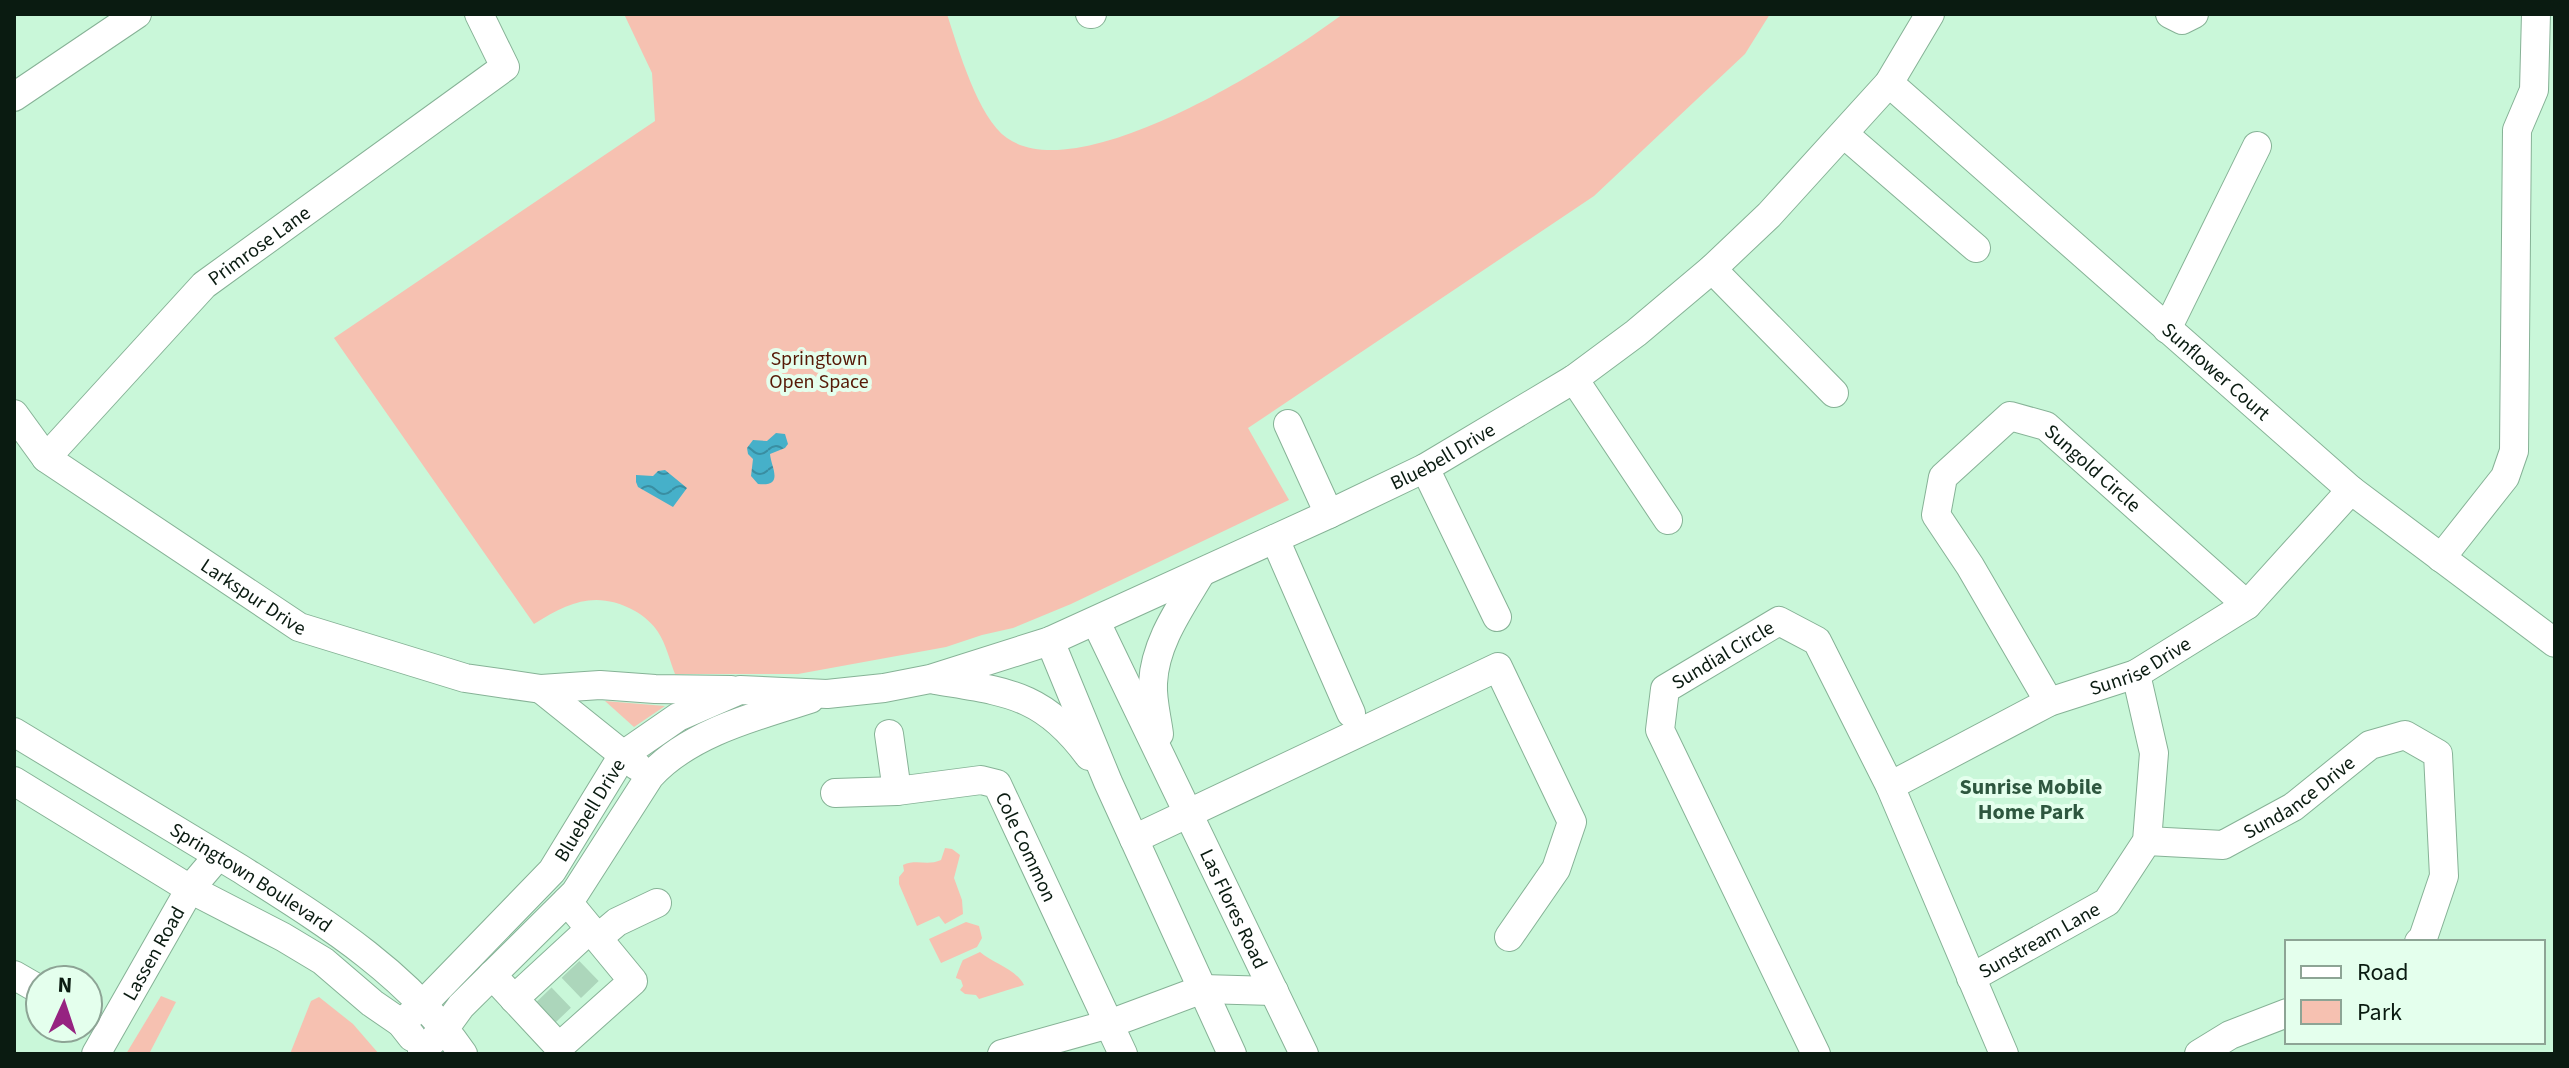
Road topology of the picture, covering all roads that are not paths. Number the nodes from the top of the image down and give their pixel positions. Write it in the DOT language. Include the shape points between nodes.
graph roads {
  1 [pos="137,14"];
  2 [pos="479,14"];
  3 [pos="1930,14"];
  4 [pos="2170,14"];
  5 [pos="2194,14"];
  6 [pos="2536,14"];
  7 [pos="1889,83"];
  8 [pos="14,97"];
  9 [pos="1844,134"];
  10 [pos="2257,146"];
  11 [pos="1976,248"];
  12 [pos="1712,269"];
  13 [pos="2167,329"];
  14 [pos="1574,379"];
  15 [pos="1834,393"];
  16 [pos="14,414"];
  17 [pos="1288,424"];
  18 [pos="46,458"];
  19 [pos="1425,468"];
  20 [pos="2351,490"];
  21 [pos="1329,514"];
  22 [pos="1668,520"];
  23 [pos="1275,539"];
  24 [pos="2441,558"];
  25 [pos="1201,573"];
  26 [pos="2247,605"];
  27 [pos="1497,617"];
  28 [pos="1096,622"];
  29 [pos="1050,641"];
  30 [pos="2555,643"];
  31 [pos="2136,674"];
  32 [pos="930,679"];
  33 [pos="541,689"];
  34 [pos="740,690"];
  35 [pos="827,694"];
  36 [pos="2049,702"];
  37 [pos="1351,713"];
  38 [pos="14,732"];
  39 [pos="889,734"];
  40 [pos="623,755"];
  41 [pos="1164,763"];
  42 [pos="650,776"];
  43 [pos="14,781"];
  44 [pos="1108,782"];
  45 [pos="1890,786"];
  46 [pos="897,791"];
  47 [pos="835,793"];
  48 [pos="1188,814"];
  49 [pos="1134,839"];
  50 [pos="2147,841"];
  51 [pos="218,856"];
  52 [pos="190,889"];
  53 [pos="567,901"];
  54 [pos="657,903"];
  55 [pos="1509,937"];
  56 [pos="2421,940"];
  57 [pos="597,948"];
  58 [pos="492,975"];
  59 [pos="1971,978"];
  60 [pos="1203,989"];
  61 [pos="1274,991"];
  62 [pos="514,999"];
  63 [pos="423,1004"];
  64 [pos="2285,1014"];
  65 [pos="401,1023"];
  66 [pos="1109,1024"];
  67 [pos="104,1025"];
  68 [pos="445,1028"];
  69 [pos="423,1052"];
  70 [pos="463,1054"];
  71 [pos="1002,1054"];
  72 [pos="1123,1054"];
  73 [pos="1232,1054"];
  74 [pos="1304,1054"];
  75 [pos="1816,1054"];
  76 [pos="2004,1054"];
  77 [pos="2199,1054"];
  1 -- 8 [label="street"];
  2 -- 18 [label="street, Primrose Lane" via="505,67 204,285"];
  3 -- 7 [label="street, Bluebell Drive"];
  4 -- 5 [label="street" via="2182,20"];
  6 -- 24 [label="street" via="2534,90 2517,130 2514,451 2505,477"];
  7 -- 9 [label="street, Bluebell Drive"];
  7 -- 13 [label="street, Sunflower Court"];
  9 -- 11 [label="street"];
  9 -- 12 [label="street, Bluebell Drive"];
  10 -- 13 [label="street"];
  12 -- 14 [label="street, Bluebell Drive"];
  12 -- 15 [label="street"];
  13 -- 20 [label="street, Sunflower Court"];
  14 -- 19 [label="street, Bluebell Drive"];
  14 -- 22 [label="street"];
  16 -- 18 [label="street, Larkspur Drive"];
  17 -- 21 [label="street"];
  18 -- 33 [label="street, Larkspur Drive" via="299,627 465,678"];
  19 -- 21 [label="street, Bluebell Drive"];
  19 -- 27 [label="street"];
  20 -- 24 [label="street, Sunflower Court"];
  20 -- 26 [label="street, Sunrise Drive"];
  21 -- 23 [label="street, Bluebell Drive"];
  23 -- 25 [label="street, Bluebell Drive"];
  23 -- 37 [label="street"];
  24 -- 30 [label="street, Sunflower Court"];
  25 -- 28 [label="street, Bluebell Drive"];
  25 -- 41 [label="street, Las Flores Road" via="1169,627 1156,662 1153,685"];
  26 -- 31 [label="street, Sunrise Drive"];
  26 -- 36 [label="street, Sungold Circle" via="2046,426 2010,416 1943,477 1936,515"];
  28 -- 29 [label="street, Bluebell Drive"];
  28 -- 41 [label="street, Las Flores Road"];
  29 -- 32 [label="street, Bluebell Drive"];
  29 -- 44 [label="street"];
  31 -- 36 [label="street, Sunrise Drive"];
  31 -- 50 [label="street, Sunstream Lane" via="2154,753"];
  32 -- 35 [label="street, Bluebell Drive"];
  32 -- 44 [label="street" via="1011,693 1040,706 1083,747"];
  33 -- 34 [label="street, Larkspur Drive" via="600,685"];
  33 -- 40 [label="street"];
  34 -- 35 [label="street, Bluebell Drive"];
  34 -- 40 [label="street, Bluebell Drive" via="678,717"];
  35 -- 42 [label="street, Bluebell Drive" via="733,723 665,759"];
  36 -- 45 [label="street, Sunrise Drive"];
  38 -- 51 [label="street, Springtown Boulevard"];
  39 -- 46 [label="street"];
  40 -- 42 [label="street"];
  40 -- 63 [label="street, Bluebell Drive" via="552,871"];
  41 -- 48 [label="street, Las Flores Road"];
  42 -- 53 [label="street, Bluebell Drive"];
  43 -- 52 [label="street, Springtown Boulevard"];
  44 -- 49 [label="street"];
  45 -- 59 [label="street, Sundial Circle"];
  45 -- 75 [label="street, Sundial Circle" via="1817,641 1779,621 1665,689 1660,730"];
  46 -- 47 [label="street"];
  46 -- 66 [label="street, Cole Common" via="981,780 997,784"];
  48 -- 49 [label="street"];
  48 -- 55 [label="street" via="1498,667 1572,822 1556,869"];
  48 -- 61 [label="street, Las Flores Road"];
  49 -- 60 [label="street"];
  50 -- 56 [label="street, Sundance Drive" via="2223,845 2293,807 2370,745 2405,735 2438,754 2444,876"];
  50 -- 59 [label="street, Sunstream Lane" via="2107,902"];
  51 -- 52 [label="street, Lassen Road"];
  51 -- 63 [label="street, Springtown Boulevard" via="324,922 398,978"];
  52 -- 65 [label="street, Springtown Boulevard" via="323,961"];
  52 -- 67 [label="street, Lassen Road"];
  53 -- 57 [label="street"];
  53 -- 58 [label="street, Bluebell Drive"];
  54 -- 57 [label="street" via="617,922"];
  57 -- 62 [label="street"];
  57 -- 62 [label="street" via="633,981 559,1047"];
  58 -- 62 [label="street"];
  58 -- 68 [label="street, Bluebell Drive"];
  59 -- 76 [label="street, Sundial Circle"];
  60 -- 61 [label="street"];
  60 -- 66 [label="street"];
  60 -- 73 [label="street"];
  61 -- 74 [label="street, Las Flores Road"];
  63 -- 65 [label="street, Bluebell Drive"];
  63 -- 68 [label="street, Springtown Boulevard"];
  64 -- 77 [label="street" via="2230,1035"];
  65 -- 69 [label="street, Springtown Boulevard"];
  66 -- 71 [label="street"];
  66 -- 72 [label="street, Cole Common"];
  68 -- 69 [label="street, Bluebell Drive"];
  68 -- 70 [label="street, Springtown Boulevard"];
}
